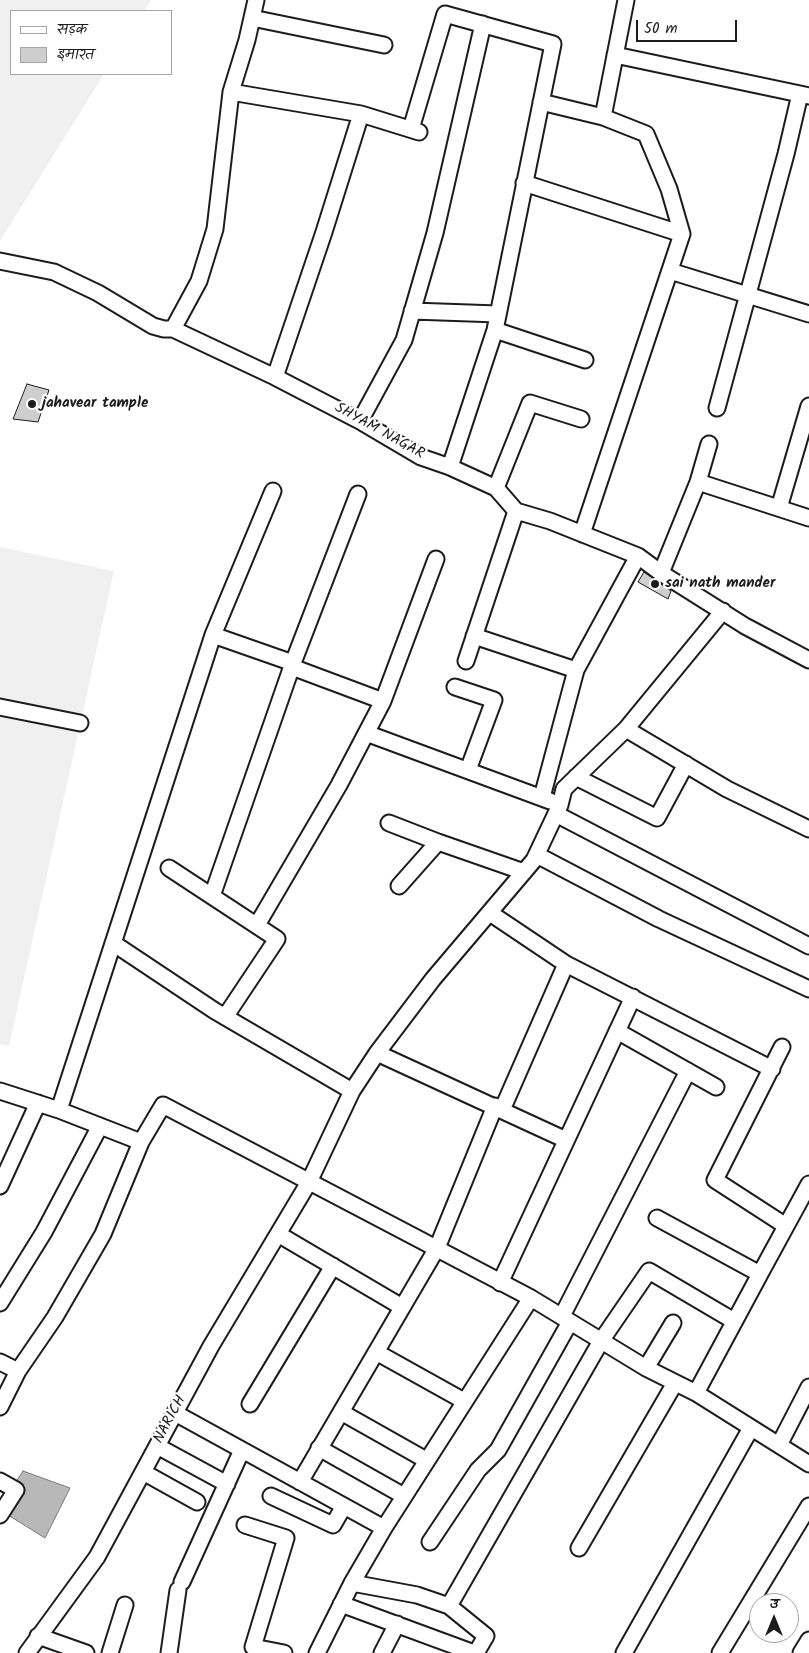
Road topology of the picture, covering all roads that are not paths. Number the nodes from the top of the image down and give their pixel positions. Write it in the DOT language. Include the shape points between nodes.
graph roads {
  1 [pos="256,0"];
  2 [pos="626,0"];
  3 [pos="252,18"];
  4 [pos="483,24"];
  5 [pos="384,45"];
  6 [pos="615,55"];
  7 [pos="231,92"];
  8 [pos="804,95"];
  9 [pos="541,102"];
  10 [pos="361,114"];
  11 [pos="603,117"];
  12 [pos="524,183"];
  13 [pos="682,234"];
  14 [pos="0,261"];
  15 [pos="670,271"];
  16 [pos="747,295"];
  17 [pos="412,311"];
  18 [pos="498,314"];
  19 [pos="809,314"];
  20 [pos="173,329"];
  21 [pos="495,330"];
  22 [pos="585,360"];
  23 [pos="275,376"];
  24 [pos="809,406"];
  25 [pos="717,408"];
  26 [pos="581,418"];
  27 [pos="360,421"];
  28 [pos="709,444"];
  29 [pos="450,467"];
  30 [pos="698,482"];
  31 [pos="496,488"];
  32 [pos="273,491"];
  33 [pos="358,494"];
  34 [pos="779,508"];
  35 [pos="516,511"];
  36 [pos="809,518"];
  37 [pos="582,534"];
  38 [pos="638,556"];
  39 [pos="436,558"];
  40 [pos="661,573"];
  41 [pos="723,611"];
  42 [pos="213,635"];
  43 [pos="474,636"];
  44 [pos="809,660"];
  45 [pos="466,661"];
  46 [pos="293,665"];
  47 [pos="576,670"];
  48 [pos="455,687"];
  49 [pos="383,701"];
  50 [pos="0,707"];
  51 [pos="80,723"];
  52 [pos="626,729"];
  53 [pos="366,733"];
  54 [pos="686,764"];
  55 [pos="468,770"];
  56 [pos="576,777"];
  57 [pos="542,797"];
  58 [pos="558,809"];
  59 [pos="389,823"];
  60 [pos="809,829"];
  61 [pos="438,842"];
  62 [pos="537,855"];
  63 [pos="169,868"];
  64 [pos="524,872"];
  65 [pos="399,886"];
  66 [pos="212,896"];
  67 [pos="490,913"];
  68 [pos="256,925"];
  69 [pos="113,943"];
  70 [pos="808,945"];
  71 [pos="566,964"];
  72 [pos="809,989"];
  73 [pos="633,997"];
  74 [pos="225,1017"];
  75 [pos="617,1031"];
  76 [pos="782,1047"];
  77 [pos="378,1053"];
  78 [pos="772,1069"];
  79 [pos="688,1072"];
  80 [pos="716,1087"];
  81 [pos="0,1091"];
  82 [pos="352,1091"];
  83 [pos="38,1103"];
  84 [pos="498,1108"];
  85 [pos="59,1110"];
  86 [pos="100,1126"];
  87 [pos="566,1140"];
  88 [pos="141,1142"];
  89 [pos="309,1182"];
  90 [pos="809,1184"];
  91 [pos="0,1186"];
  92 [pos="658,1218"];
  93 [pos="786,1226"];
  94 [pos="278,1234"];
  95 [pos="436,1248"];
  96 [pos="333,1266"];
  97 [pos="760,1274"];
  98 [pos="500,1283"];
  99 [pos="531,1298"];
  100 [pos="0,1303"];
  101 [pos="402,1307"];
  102 [pos="566,1319"];
  103 [pos="734,1321"];
  104 [pos="672,1323"];
  105 [pos="601,1341"];
  106 [pos="376,1352"];
  107 [pos="0,1362"];
  108 [pos="646,1368"];
  109 [pos="18,1371"];
  110 [pos="675,1383"];
  111 [pos="809,1388"];
  112 [pos="696,1393"];
  113 [pos="464,1401"];
  114 [pos="250,1404"];
  115 [pos="0,1407"];
  116 [pos="175,1412"];
  117 [pos="341,1412"];
  118 [pos="752,1428"];
  119 [pos="779,1445"];
  120 [pos="157,1446"];
  121 [pos="319,1448"];
  122 [pos="242,1450"];
  123 [pos="426,1460"];
  124 [pos="809,1464"];
  125 [pos="143,1472"];
  126 [pos="0,1481"];
  127 [pos="300,1482"];
  128 [pos="227,1484"];
  129 [pos="271,1496"];
  130 [pos="404,1496"];
  131 [pos="197,1502"];
  132 [pos="344,1506"];
  133 [pos="809,1506"];
  134 [pos="0,1515"];
  135 [pos="245,1525"];
  136 [pos="384,1528"];
  137 [pos="430,1542"];
  138 [pos="579,1548"];
  139 [pos="352,1583"];
  140 [pos="341,1604"];
  141 [pos="125,1605"];
  142 [pos="449,1606"];
  143 [pos="396,1624"];
  144 [pos="38,1636"];
  145 [pos="809,1640"];
  146 [pos="27,1653"];
  147 [pos="86,1653"];
  148 [pos="110,1653"];
  149 [pos="169,1653"];
  150 [pos="282,1653"];
  151 [pos="317,1653"];
  152 [pos="382,1653"];
  153 [pos="475,1653"];
  154 [pos="624,1653"];
  155 [pos="720,1653"];
  156 [pos="801,1653"];
  1 -- 3 [label="street"];
  2 -- 6 [label="street"];
  3 -- 5 [label="street"];
  3 -- 7 [label="street"];
  4 -- 9 [label="street" via="553,44"];
  4 -- 10 [label="street" via="444,14 415,130"];
  4 -- 17 [label="street" via="435,233"];
  6 -- 8 [label="street"];
  6 -- 11 [label="street"];
  7 -- 10 [label="street"];
  7 -- 20 [label="street" via="215,229 199,281"];
  8 -- 16 [label="street"];
  9 -- 11 [label="street"];
  9 -- 12 [label="street"];
  10 -- 23 [label="street"];
  11 -- 13 [label="street" via="646,134 669,189"];
  12 -- 13 [label="street"];
  12 -- 18 [label="street"];
  13 -- 15 [label="street"];
  14 -- 20 [label="street, SHYAM NAGAR" via="54,272 98,293 153,326"];
  15 -- 16 [label="street"];
  15 -- 37 [label="street"];
  16 -- 19 [label="street"];
  16 -- 25 [label="street"];
  17 -- 18 [label="street"];
  17 -- 27 [label="street" via="404,340"];
  18 -- 21 [label="street"];
  20 -- 23 [label="street, SHYAM NAGAR"];
  21 -- 22 [label="street"];
  21 -- 29 [label="street"];
  23 -- 27 [label="street, SHYAM NAGAR"];
  24 -- 34 [label="street"];
  26 -- 31 [label="street" via="530,403"];
  27 -- 29 [label="street, SHYAM NAGAR" via="421,457"];
  28 -- 30 [label="street"];
  29 -- 31 [label="street, SHYAM NAGAR"];
  30 -- 34 [label="street"];
  30 -- 40 [label="street"];
  31 -- 35 [label="street, SHYAM NAGAR"];
  32 -- 42 [label="street"];
  33 -- 46 [label="street"];
  34 -- 36 [label="street"];
  35 -- 37 [label="street" via="550,520"];
  35 -- 43 [label="street"];
  37 -- 38 [label="street"];
  38 -- 40 [label="street"];
  38 -- 47 [label="street"];
  39 -- 49 [label="street"];
  40 -- 41 [label="street"];
  41 -- 44 [label="street"];
  41 -- 52 [label="street, NARICH"];
  42 -- 46 [label="street"];
  42 -- 69 [label="street"];
  43 -- 45 [label="street"];
  43 -- 47 [label="street"];
  46 -- 49 [label="street"];
  46 -- 66 [label="street"];
  47 -- 57 [label="street"];
  48 -- 55 [label="street" via="494,700"];
  49 -- 53 [label="street"];
  50 -- 51 [label="street"];
  52 -- 54 [label="street"];
  52 -- 56 [label="street, NARICH"];
  53 -- 55 [label="street"];
  53 -- 68 [label="street"];
  54 -- 56 [label="street" via="657,818"];
  54 -- 60 [label="street" via="727,789"];
  55 -- 57 [label="street"];
  56 -- 58 [label="street, NARICH" via="564,789"];
  57 -- 58 [label="street"];
  58 -- 62 [label="street, NARICH"];
  58 -- 70 [label="street"];
  59 -- 61 [label="street"];
  61 -- 64 [label="street"];
  61 -- 65 [label="street"];
  62 -- 64 [label="street, NARICH"];
  62 -- 72 [label="street" via="659,919"];
  63 -- 66 [label="street"];
  64 -- 67 [label="street, NARICH"];
  66 -- 68 [label="street"];
  67 -- 71 [label="street"];
  67 -- 77 [label="street, NARICH" via="433,979"];
  68 -- 74 [label="street" via="277,939"];
  69 -- 74 [label="street"];
  69 -- 85 [label="street"];
  71 -- 73 [label="street"];
  71 -- 84 [label="street"];
  73 -- 75 [label="street"];
  73 -- 78 [label="street"];
  74 -- 82 [label="street"];
  75 -- 79 [label="street"];
  75 -- 87 [label="street"];
  76 -- 78 [label="street"];
  77 -- 82 [label="street, NARICH"];
  77 -- 84 [label="street"];
  78 -- 93 [label="street" via="715,1180"];
  79 -- 80 [label="street"];
  79 -- 102 [label="street"];
  81 -- 83 [label="street"];
  82 -- 89 [label="street, NARICH"];
  83 -- 85 [label="street"];
  83 -- 91 [label="street"];
  84 -- 87 [label="street"];
  84 -- 95 [label="street"];
  85 -- 86 [label="street"];
  86 -- 88 [label="street"];
  86 -- 100 [label="street" via="44,1232"];
  87 -- 98 [label="street"];
  88 -- 89 [label="street" via="163,1105"];
  88 -- 109 [label="street" via="103,1234 55,1317"];
  89 -- 94 [label="street, NARICH"];
  89 -- 95 [label="street"];
  90 -- 93 [label="street"];
  92 -- 97 [label="street"];
  93 -- 97 [label="street"];
  94 -- 96 [label="street"];
  94 -- 116 [label="street, NARICH"];
  95 -- 98 [label="street"];
  95 -- 101 [label="street"];
  96 -- 101 [label="street"];
  96 -- 114 [label="street"];
  97 -- 103 [label="street"];
  98 -- 99 [label="street"];
  99 -- 102 [label="street"];
  99 -- 113 [label="street"];
  101 -- 106 [label="street"];
  102 -- 105 [label="street"];
  102 -- 137 [label="street" via="498,1450 478,1470"];
  103 -- 105 [label="street" via="649,1271"];
  103 -- 112 [label="street"];
  104 -- 108 [label="street"];
  105 -- 108 [label="street"];
  105 -- 142 [label="street"];
  106 -- 113 [label="street"];
  106 -- 117 [label="street"];
  107 -- 109 [label="street"];
  108 -- 110 [label="street"];
  109 -- 115 [label="street"];
  110 -- 112 [label="street"];
  110 -- 138 [label="street"];
  111 -- 119 [label="street"];
  112 -- 118 [label="street"];
  113 -- 123 [label="street"];
  116 -- 120 [label="street, NARICH"];
  116 -- 122 [label="street"];
  117 -- 121 [label="street"];
  117 -- 123 [label="street"];
  118 -- 119 [label="street"];
  118 -- 154 [label="street"];
  119 -- 124 [label="street"];
  120 -- 125 [label="street, NARICH"];
  120 -- 128 [label="street"];
  121 -- 127 [label="street"];
  121 -- 130 [label="street"];
  122 -- 127 [label="street"];
  122 -- 128 [label="street"];
  123 -- 130 [label="street"];
  125 -- 131 [label="street"];
  125 -- 144 [label="street, NARICH" via="97,1557"];
  126 -- 134 [label="street" via="16,1490"];
  127 -- 132 [label="street"];
  128 -- 149 [label="street" via="180,1586"];
  129 -- 132 [label="street" via="334,1525"];
  130 -- 136 [label="street"];
  132 -- 136 [label="street"];
  133 -- 155 [label="street"];
  135 -- 150 [label="street" via="286,1538 253,1647"];
  136 -- 139 [label="street"];
  139 -- 140 [label="street"];
  139 -- 142 [label="street" via="417,1595"];
  140 -- 143 [label="street"];
  140 -- 151 [label="street"];
  141 -- 148 [label="street"];
  142 -- 153 [label="street" via="486,1636"];
  143 -- 152 [label="street"];
  143 -- 153 [label="street"];
  144 -- 146 [label="street, NARICH"];
  144 -- 147 [label="street"];
  145 -- 156 [label="street"];
}
